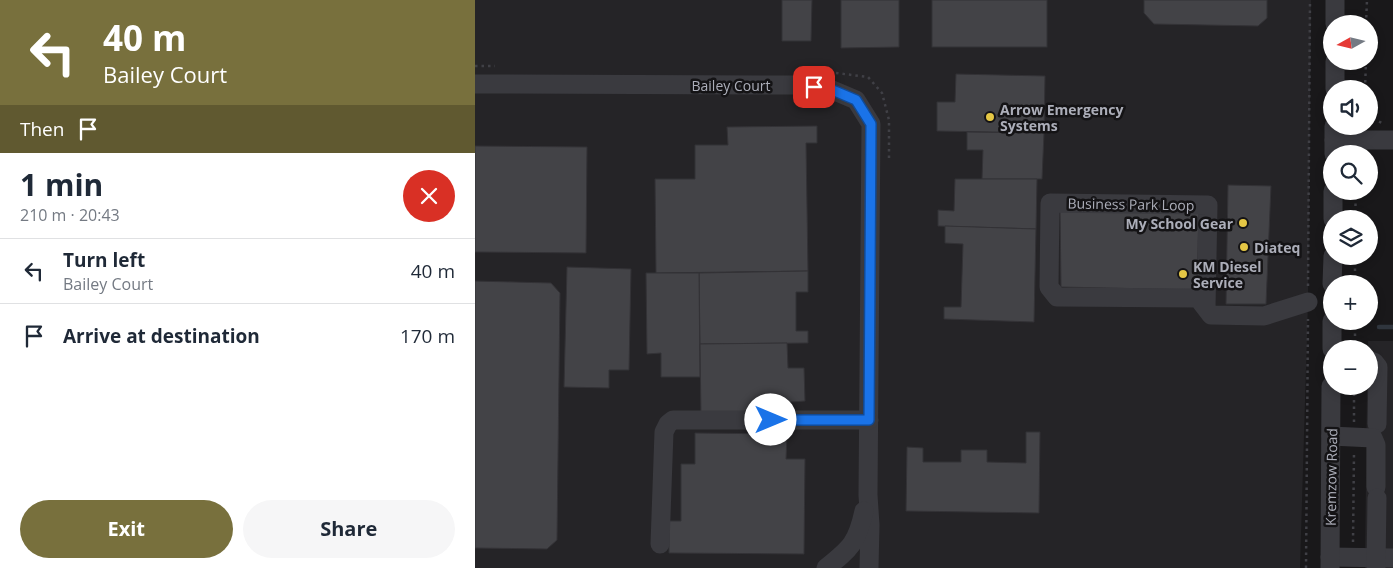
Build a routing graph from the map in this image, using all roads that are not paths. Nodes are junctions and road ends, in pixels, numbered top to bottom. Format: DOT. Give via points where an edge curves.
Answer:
graph roads {
  1 [pos="1335,0"];
  2 [pos="1335,15"];
  3 [pos="475,84"];
  4 [pos="1389,132"];
  5 [pos="1334,140"];
  6 [pos="1308,302"];
  7 [pos="1206,308"];
  8 [pos="1331,395"];
  9 [pos="1378,395"];
  10 [pos="869,420"];
  11 [pos="1377,424"];
  12 [pos="1331,436"];
  13 [pos="868,495"];
  14 [pos="660,544"];
  15 [pos="1382,561"];
  16 [pos="1330,563"];
  17 [pos="826,568"];
  18 [pos="869,568"];
  1 -- 2 [label="street"];
  3 -- 10 [label="street, Bailey Court" via="797,86 830,89 856,100 871,124"];
  4 -- 5 [label="street"];
  6 -- 7 [label="street, Business Park Loop" via="1264,316 1211,315"];
  7 -- 7 [label="street, Business Park Loop" via="1198,298 1057,297 1049,287 1050,203 1208,206"];
  8 -- 12 [label="street, Kremzow Road"];
  9 -- 11 [label="street"];
  10 -- 13 [label="street, Bailey Court"];
  10 -- 14 [label="street" via="673,420 664,432"];
  12 -- 15 [label="street" via="1370,437 1375,440"];
  12 -- 16 [label="street, Kremzow Road"];
  13 -- 17 [label="street, Bailey Court" via="860,530 849,549"];
  13 -- 18 [label="street, Bailey Court" via="871,525"];
  15 -- 16 [label="street" via="1353,557"];
}
